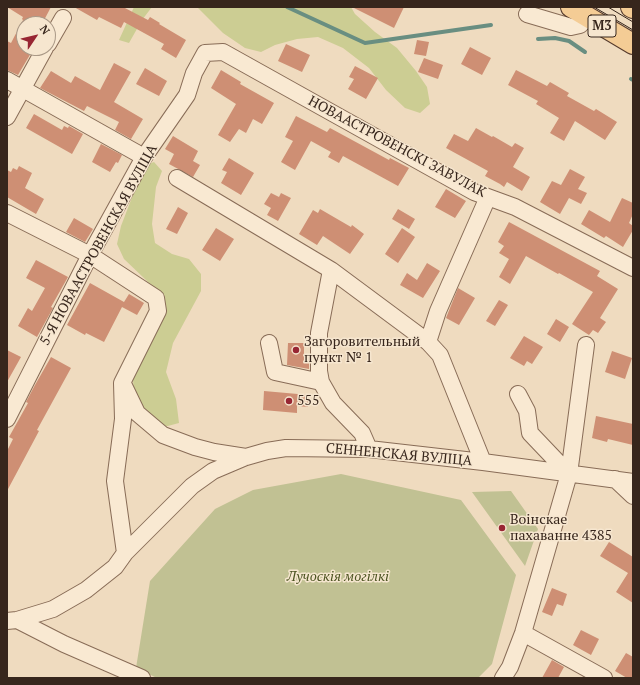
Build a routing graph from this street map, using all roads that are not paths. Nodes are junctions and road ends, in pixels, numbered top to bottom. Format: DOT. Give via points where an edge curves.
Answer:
graph roads {
  1 [pos="571,7"];
  2 [pos="527,14"];
  3 [pos="588,17"];
  4 [pos="63,18"];
  5 [pos="56,30"];
  6 [pos="633,44"];
  7 [pos="205,53"];
  8 [pos="40,56"];
  9 [pos="7,80"];
  10 [pos="22,88"];
  11 [pos="7,117"];
  12 [pos="144,156"];
  13 [pos="178,178"];
  14 [pos="488,197"];
  15 [pos="7,213"];
  16 [pos="90,255"];
  17 [pos="633,268"];
  18 [pos="331,270"];
  19 [pos="428,342"];
  20 [pos="269,343"];
  21 [pos="586,345"];
  22 [pos="321,382"];
  23 [pos="122,383"];
  24 [pos="518,394"];
  25 [pos="7,419"];
  26 [pos="369,450"];
  27 [pos="246,457"];
  28 [pos="483,462"];
  29 [pos="569,474"];
  30 [pos="615,479"];
  31 [pos="633,482"];
  32 [pos="633,496"];
  33 [pos="125,553"];
  34 [pos="12,620"];
  35 [pos="523,633"];
  36 [pos="142,678"];
  37 [pos="503,678"];
  38 [pos="604,678"];
  1 -- 3 [label="main road, М3"];
  2 -- 3 [label="street" via="571,27 580,25"];
  3 -- 6 [label="main road, М3"];
  4 -- 5 [label="street"];
  7 -- 12 [label="street, 5-Я НОВААСТРОВЕНСКАЯ ВУЛІЦА" via="194,73 187,95"];
  7 -- 14 [label="street, НОВААСТРОВЕНСКІ ЗАВУЛАК" via="223,52 474,192"];
  8 -- 10 [label="street"];
  9 -- 10 [label="street"];
  10 -- 11 [label="street"];
  10 -- 12 [label="street"];
  12 -- 16 [label="street, 5-Я НОВААСТРОВЕНСКАЯ ВУЛІЦА"];
  13 -- 18 [label="street"];
  14 -- 17 [label="street, НОВААСТРОВЕНСКІ ЗАВУЛАК" via="515,206"];
  14 -- 19 [label="street" via="438,311"];
  15 -- 16 [label="street"];
  16 -- 23 [label="street" via="156,298 158,310"];
  16 -- 25 [label="street, 5-Я НОВААСТРОВЕНСКАЯ ВУЛІЦА"];
  18 -- 19 [label="street"];
  18 -- 22 [label="street" via="319,333"];
  19 -- 28 [label="street" via="440,355"];
  20 -- 22 [label="street" via="275,372"];
  21 -- 29 [label="street"];
  22 -- 26 [label="street" via="333,403 362,433"];
  23 -- 27 [label="street" via="137,413 163,435 201,449"];
  23 -- 33 [label="street" via="123,419 115,482"];
  24 -- 29 [label="street" via="527,411 530,433"];
  26 -- 27 [label="street, СЕННЕНСКАЯ ВУЛІЦА" via="286,448"];
  26 -- 28 [label="street, СЕННЕНСКАЯ ВУЛІЦА"];
  27 -- 33 [label="street, СЕННЕНСКАЯ ВУЛІЦА" via="213,471 192,486"];
  28 -- 29 [label="street, СЕННЕНСКАЯ ВУЛІЦА"];
  29 -- 30 [label="street, СЕННЕНСКАЯ ВУЛІЦА"];
  29 -- 35 [label="street"];
  30 -- 31 [label="street, СЕННЕНСКАЯ ВУЛІЦА"];
  30 -- 32 [label="street"];
  33 -- 34 [label="street, СЕННЕНСКАЯ ВУЛІЦА" via="115,567 86,590 53,609"];
  34 -- 36 [label="street"];
  35 -- 37 [label="street"];
  35 -- 38 [label="street"];
}
